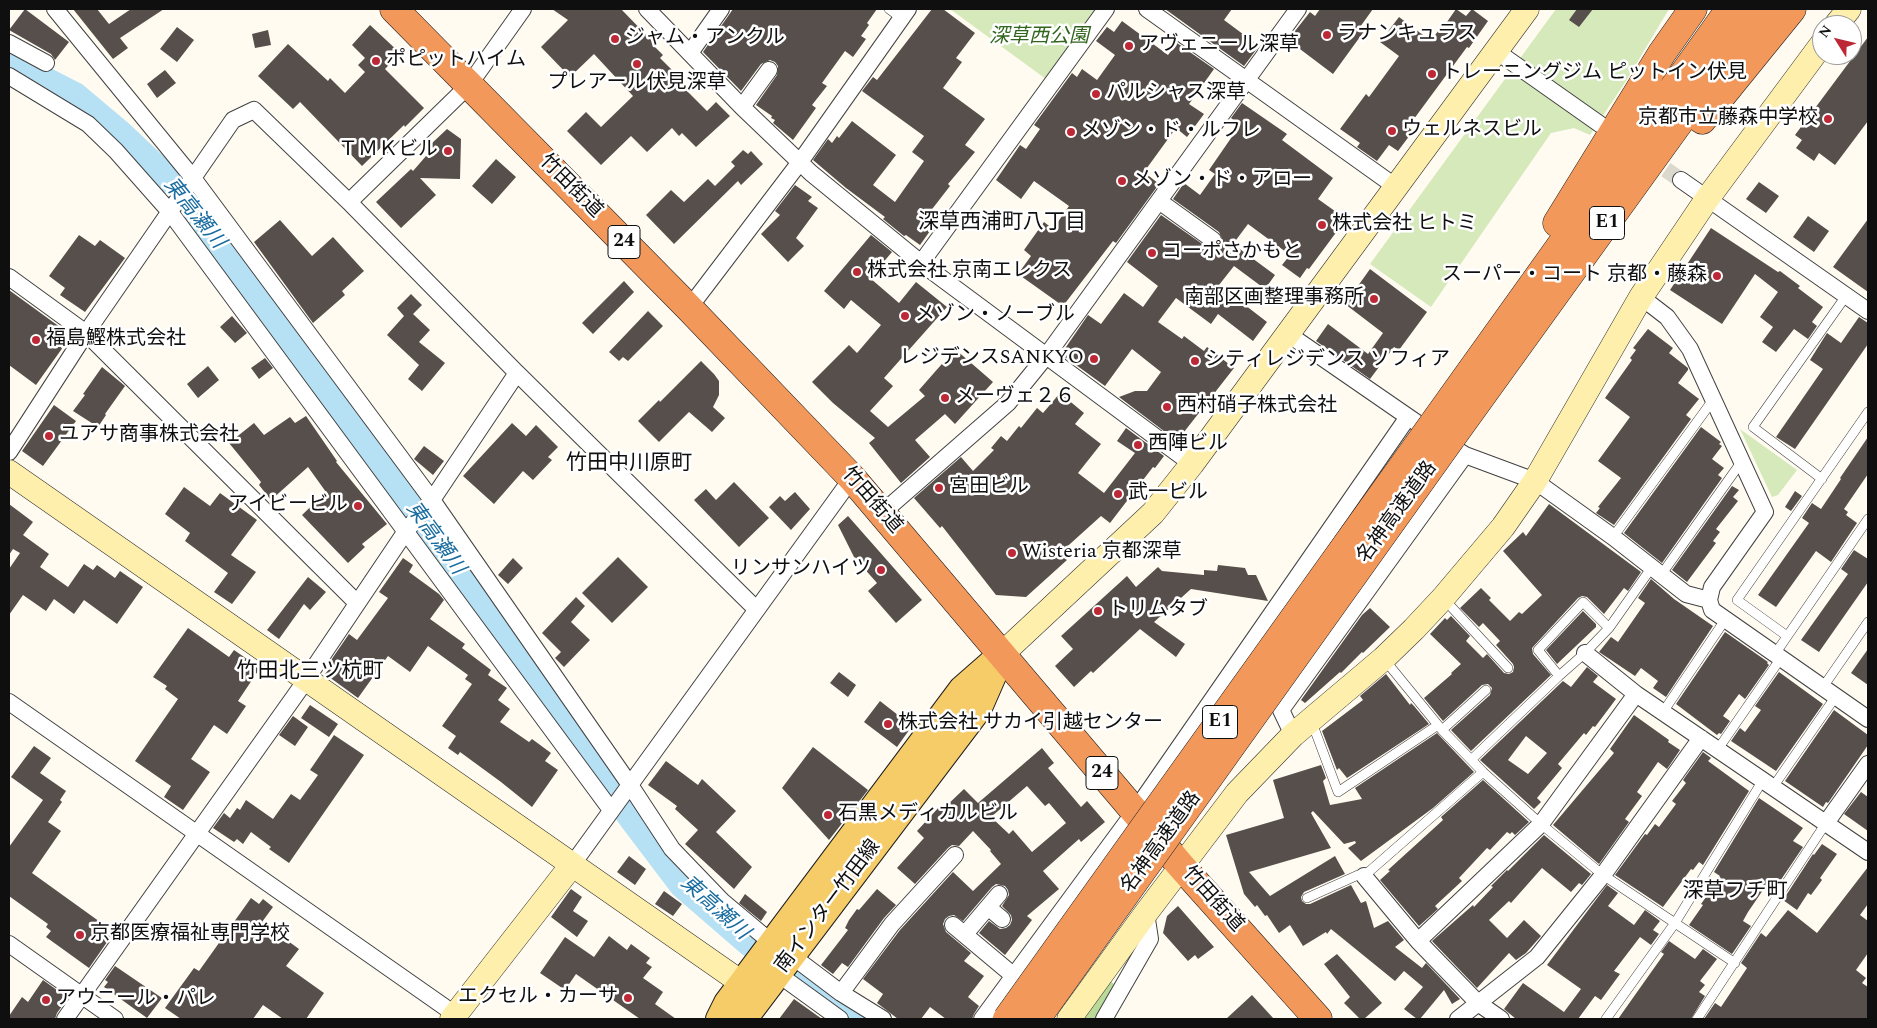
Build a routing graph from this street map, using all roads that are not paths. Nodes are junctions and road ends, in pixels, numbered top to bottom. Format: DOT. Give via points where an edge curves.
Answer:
graph roads {
  1 [pos="55,9"];
  2 [pos="394,9"];
  3 [pos="523,9"];
  4 [pos="647,9"];
  5 [pos="721,9"];
  6 [pos="1106,9"];
  7 [pos="1148,9"];
  8 [pos="1298,9"];
  9 [pos="1527,9"];
  10 [pos="1693,9"];
  11 [pos="1730,9"];
  12 [pos="1761,9"];
  13 [pos="1792,9"];
  14 [pos="900,12"];
  15 [pos="9,43"];
  16 [pos="1496,51"];
  17 [pos="690,52"];
  18 [pos="1812,57"];
  19 [pos="46,63"];
  20 [pos="769,70"];
  21 [pos="9,76"];
  22 [pos="1246,80"];
  23 [pos="468,85"];
  24 [pos="742,107"];
  25 [pos="1601,125"];
  26 [pos="800,162"];
  27 [pos="192,180"];
  28 [pos="1681,180"];
  29 [pos="1396,187"];
  30 [pos="1707,199"];
  31 [pos="1159,201"];
  32 [pos="349,202"];
  33 [pos="172,209"];
  34 [pos="1213,240"];
  35 [pos="921,263"];
  36 [pos="9,278"];
  37 [pos="1846,296"];
  38 [pos="1642,297"];
  39 [pos="689,308"];
  40 [pos="1868,311"];
  41 [pos="86,333"];
  42 [pos="1288,334"];
  43 [pos="1509,339"];
  44 [pos="1047,355"];
  45 [pos="517,373"];
  46 [pos="1713,400"];
  47 [pos="1868,412"];
  48 [pos="1439,434"];
  49 [pos="9,452"];
  50 [pos="1742,461"];
  51 [pos="1192,464"];
  52 [pos="9,472"];
  53 [pos="852,478"];
  54 [pos="1822,479"];
  55 [pos="1535,481"];
  56 [pos="431,503"];
  57 [pos="882,513"];
  58 [pos="1868,519"];
  59 [pos="408,530"];
  60 [pos="1614,537"];
  61 [pos="1656,571"];
  62 [pos="1443,598"];
  63 [pos="1709,600"];
  64 [pos="357,603"];
  65 [pos="756,609"];
  66 [pos="1725,620"];
  67 [pos="1868,622"];
  68 [pos="1609,628"];
  69 [pos="1787,636"];
  70 [pos="1585,653"];
  71 [pos="1002,654"];
  72 [pos="1778,656"];
  73 [pos="1383,659"];
  74 [pos="1508,668"];
  75 [pos="1559,676"];
  76 [pos="306,679"];
  77 [pos="1486,690"];
  78 [pos="1829,692"];
  79 [pos="1636,694"];
  80 [pos="9,702"];
  81 [pos="1663,712"];
  82 [pos="1868,719"];
  83 [pos="1311,720"];
  84 [pos="1440,728"];
  85 [pos="1293,735"];
  86 [pos="1701,738"];
  87 [pos="1718,749"];
  88 [pos="1472,759"];
  89 [pos="1868,764"];
  90 [pos="1483,772"];
  91 [pos="1768,783"];
  92 [pos="629,787"];
  93 [pos="612,809"];
  94 [pos="1135,811"];
  95 [pos="1826,823"];
  96 [pos="1541,824"];
  97 [pos="198,833"];
  98 [pos="1868,852"];
  99 [pos="955,855"];
  100 [pos="572,865"];
  101 [pos="1181,866"];
  102 [pos="1603,875"];
  103 [pos="1364,876"];
  104 [pos="1000,894"];
  105 [pos="1307,898"];
  106 [pos="988,908"];
  107 [pos="1146,913"];
  108 [pos="1002,919"];
  109 [pos="1675,923"];
  110 [pos="1418,941"];
  111 [pos="9,944"];
  112 [pos="777,959"];
  113 [pos="1735,963"];
  114 [pos="1014,976"];
  115 [pos="841,993"];
  116 [pos="81,996"];
  117 [pos="1478,1002"];
  118 [pos="734,1011"];
  119 [pos="454,1017"];
  120 [pos="65,1019"];
  121 [pos="115,1019"];
  122 [pos="840,1019"];
  123 [pos="883,1019"];
  124 [pos="982,1019"];
  125 [pos="1007,1019"];
  126 [pos="1036,1019"];
  127 [pos="1069,1019"];
  128 [pos="1104,1019"];
  129 [pos="1318,1019"];
  130 [pos="1458,1019"];
  131 [pos="1501,1019"];
  132 [pos="1606,1019"];
  133 [pos="1697,1019"];
  1 -- 27 [label="street"];
  2 -- 23 [label="highway, 竹田街道 / 24"];
  3 -- 23 [label="street"];
  4 -- 17 [label="street"];
  5 -- 17 [label="street"];
  6 -- 35 [label="street"];
  7 -- 22 [label="street"];
  8 -- 22 [label="street"];
  9 -- 16 [label="street"];
  10 -- 43 [label="highway" via="1576,191"];
  11 -- 43 [label="highway, 名神高速道路 / E1"];
  12 -- 43 [label="highway, 名神高速道路 / E1"];
  13 -- 43 [label="highway"];
  14 -- 26 [label="street"];
  15 -- 19 [label="street"];
  16 -- 25 [label="street"];
  16 -- 29 [label="street"];
  17 -- 24 [label="street"];
  18 -- 30 [label="street"];
  20 -- 24 [label="street"];
  21 -- 33 [label="street" via="88,124"];
  22 -- 29 [label="street"];
  22 -- 31 [label="street"];
  23 -- 32 [label="street"];
  23 -- 39 [label="highway, 竹田街道 / 24"];
  24 -- 26 [label="street"];
  26 -- 35 [label="street"];
  26 -- 39 [label="street"];
  27 -- 32 [label="street" via="233,120 254,110"];
  27 -- 33 [label="street"];
  27 -- 56 [label="street"];
  28 -- 30 [label="street"];
  29 -- 42 [label="street"];
  30 -- 37 [label="street"];
  30 -- 38 [label="street"];
  31 -- 34 [label="street"];
  31 -- 44 [label="street"];
  32 -- 45 [label="street"];
  33 -- 41 [label="street"];
  33 -- 59 [label="street"];
  35 -- 44 [label="street"];
  36 -- 41 [label="street"];
  37 -- 40 [label="street"];
  37 -- 54 [label="lane" via="1753,427"];
  38 -- 46 [label="street" via="1667,317 1690,349"];
  38 -- 55 [label="street"];
  39 -- 53 [label="highway, 竹田街道 / 24"];
  41 -- 49 [label="street"];
  41 -- 64 [label="street"];
  42 -- 48 [label="street"];
  42 -- 51 [label="street"];
  43 -- 48 [label="highway, 名神高速道路 / E1"];
  44 -- 51 [label="street"];
  44 -- 57 [label="street" via="1008,403"];
  45 -- 56 [label="street"];
  45 -- 65 [label="street"];
  46 -- 50 [label="street"];
  46 -- 60 [label="lane"];
  47 -- 54 [label="lane"];
  48 -- 55 [label="street"];
  48 -- 85 [label="street" via="1281,710"];
  48 -- 94 [label="street"];
  48 -- 125 [label="highway, 名神高速道路 / E1, bridge"];
  48 -- 126 [label="highway, 名神高速道路 / E1, bridge"];
  50 -- 61 [label="lane"];
  50 -- 63 [label="street" via="1765,512 1712,587"];
  51 -- 71 [label="street" via="1153,513"];
  52 -- 76 [label="street"];
  53 -- 57 [label="highway, 竹田街道 / 24"];
  53 -- 65 [label="street"];
  54 -- 69 [label="lane" via="1737,600"];
  55 -- 60 [label="street"];
  55 -- 62 [label="street" via="1503,527"];
  56 -- 59 [label="street"];
  56 -- 92 [label="street"];
  57 -- 71 [label="highway, 竹田街道 / 24"];
  58 -- 69 [label="lane"];
  59 -- 64 [label="street"];
  59 -- 93 [label="street"];
  60 -- 61 [label="street"];
  61 -- 63 [label="street" via="1686,594"];
  61 -- 68 [label="lane"];
  62 -- 73 [label="street"];
  62 -- 74 [label="lane"];
  63 -- 66 [label="street" via="1712,610"];
  64 -- 76 [label="street"];
  65 -- 92 [label="street"];
  66 -- 72 [label="street"];
  66 -- 81 [label="lane"];
  67 -- 78 [label="lane"];
  68 -- 70 [label="lane"];
  68 -- 75 [label="lane" via="1583,602 1538,650"];
  69 -- 72 [label="lane"];
  70 -- 75 [label="lane"];
  70 -- 79 [label="street"];
  71 -- 94 [label="highway, 竹田街道 / 24"];
  71 -- 112 [label="main road, 南インター竹田線" via="978,710"];
  72 -- 78 [label="street"];
  72 -- 87 [label="lane"];
  73 -- 83 [label="street"];
  73 -- 84 [label="lane"];
  75 -- 88 [label="lane"];
  76 -- 97 [label="street"];
  76 -- 100 [label="street"];
  77 -- 84 [label="lane"];
  78 -- 82 [label="street"];
  78 -- 91 [label="lane"];
  79 -- 81 [label="street"];
  79 -- 96 [label="street"];
  80 -- 97 [label="street"];
  81 -- 86 [label="street"];
  83 -- 84 [label="lane" via="1338,792"];
  83 -- 85 [label="street"];
  84 -- 88 [label="lane"];
  85 -- 101 [label="street" via="1237,793"];
  86 -- 87 [label="street"];
  86 -- 102 [label="street"];
  87 -- 91 [label="street"];
  88 -- 90 [label="lane"];
  89 -- 95 [label="street"];
  90 -- 96 [label="lane"];
  90 -- 103 [label="lane"];
  91 -- 95 [label="street"];
  91 -- 109 [label="lane"];
  92 -- 93 [label="street"];
  92 -- 112 [label="street" via="672,849"];
  93 -- 100 [label="street"];
  94 -- 101 [label="highway, 竹田街道 / 24"];
  94 -- 114 [label="street"];
  95 -- 98 [label="street"];
  95 -- 113 [label="lane"];
  96 -- 102 [label="lane"];
  96 -- 110 [label="street"];
  97 -- 116 [label="street"];
  97 -- 119 [label="street"];
  99 -- 115 [label="street" via="892,924"];
  100 -- 118 [label="street"];
  100 -- 119 [label="street"];
  101 -- 107 [label="street"];
  101 -- 129 [label="highway, 竹田街道 / 24"];
  102 -- 109 [label="lane"];
  102 -- 117 [label="street" via="1537,957"];
  103 -- 105 [label="lane" via="1358,875"];
  103 -- 110 [label="street"];
  104 -- 106 [label="street"];
  106 -- 108 [label="street"];
  106 -- 114 [label="street" via="959,929"];
  107 -- 127 [label="street"];
  107 -- 128 [label="street" via="1150,939"];
  109 -- 113 [label="lane"];
  109 -- 132 [label="lane"];
  110 -- 117 [label="street"];
  111 -- 116 [label="street"];
  112 -- 115 [label="street"];
  112 -- 118 [label="main road, 南インター竹田線"];
  112 -- 122 [label="street"];
  113 -- 133 [label="lane"];
  114 -- 124 [label="street"];
  115 -- 123 [label="street"];
  116 -- 120 [label="street"];
  116 -- 121 [label="street"];
  117 -- 130 [label="street"];
  117 -- 131 [label="street"];
}
